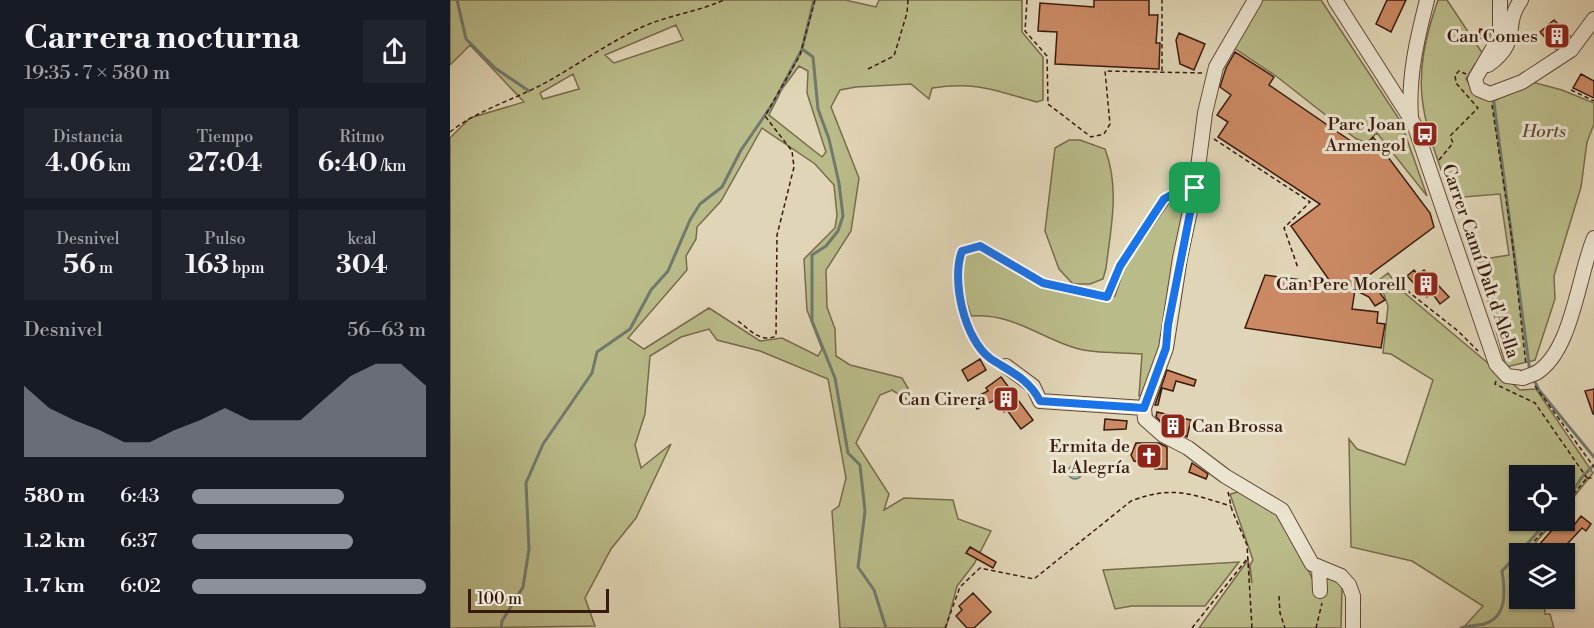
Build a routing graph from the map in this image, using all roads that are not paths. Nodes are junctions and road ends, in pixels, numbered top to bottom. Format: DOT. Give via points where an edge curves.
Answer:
graph roads {
  1 [pos="1255,0"];
  2 [pos="1335,0"];
  3 [pos="1427,0"];
  4 [pos="1500,0"];
  5 [pos="1521,0"];
  6 [pos="1594,20"];
  7 [pos="1412,61"];
  8 [pos="1478,70"];
  9 [pos="1385,77"];
  10 [pos="1412,120"];
  11 [pos="1594,238"];
  12 [pos="1006,366"];
  13 [pos="1144,408"];
  14 [pos="1319,568"];
  15 [pos="1320,591"];
  16 [pos="1353,628"];
  1 -- 13 [label="street" via="1215,73 1166,348"];
  2 -- 9 [label="street, Carrer Camí Dalt d'Alella"];
  3 -- 7 [label="street"];
  4 -- 8 [label="street" via="1500,36"];
  5 -- 8 [label="street" via="1512,20 1509,45 1498,58"];
  6 -- 8 [label="street" via="1571,50 1522,82 1490,94 1478,89"];
  7 -- 9 [label="street" via="1407,72 1390,79"];
  7 -- 10 [label="street"];
  9 -- 10 [label="street, Carrer Camí Dalt d'Alella"];
  10 -- 11 [label="street, Carrer Camí Dalt d'Alella" via="1496,364 1507,376 1530,376 1550,363 1560,345"];
  12 -- 13 [label="street" via="1033,386 1040,401"];
  13 -- 14 [label="street" via="1145,419 1163,435 1282,510 1308,559"];
  14 -- 15 [label="street"];
  14 -- 16 [label="street" via="1341,576 1349,585"];
}
